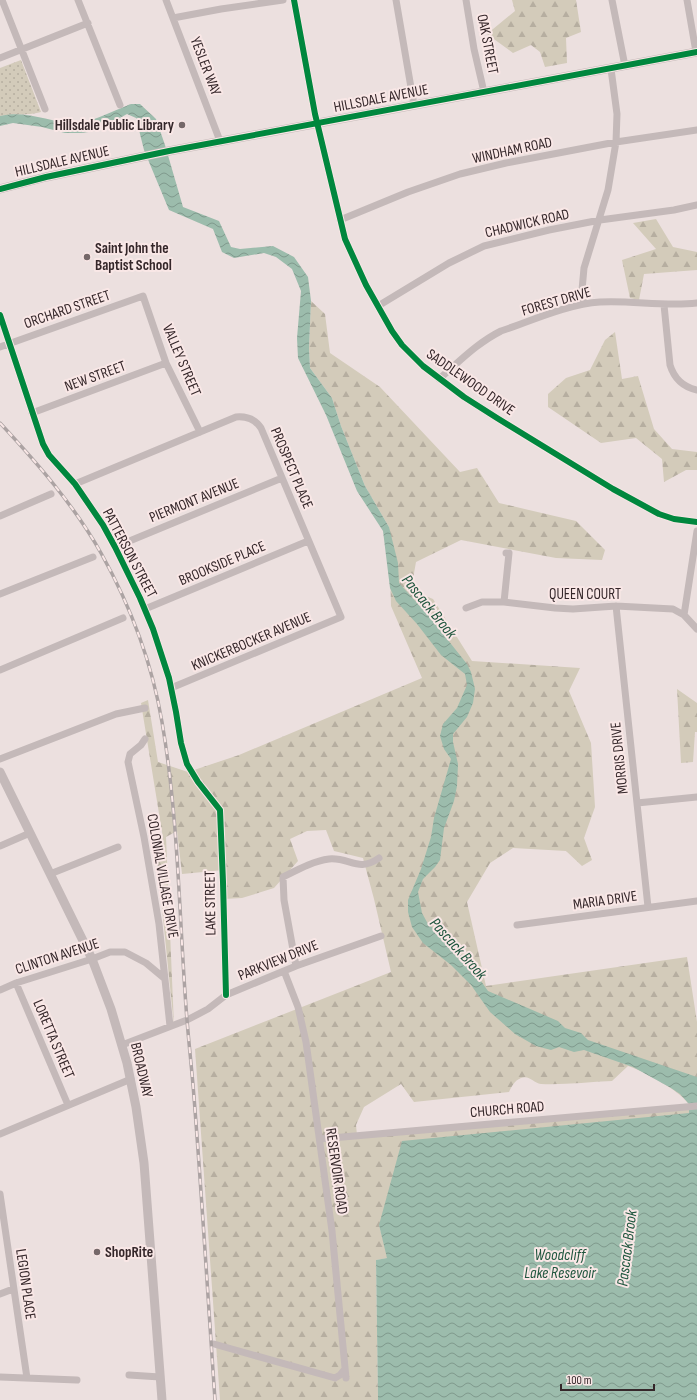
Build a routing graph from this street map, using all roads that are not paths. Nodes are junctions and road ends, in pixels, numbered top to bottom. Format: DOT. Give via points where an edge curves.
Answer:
graph roads {
  1 [pos="2,0"];
  2 [pos="78,0"];
  3 [pos="166,0"];
  4 [pos="283,0"];
  5 [pos="294,0"];
  6 [pos="396,0"];
  7 [pos="466,0"];
  8 [pos="612,0"];
  9 [pos="687,0"];
  10 [pos="173,18"];
  11 [pos="88,24"];
  12 [pos="22,50"];
  13 [pos="697,52"];
  14 [pos="0,58"];
  15 [pos="625,66"];
  16 [pos="611,69"];
  17 [pos="484,92"];
  18 [pos="120,105"];
  19 [pos="414,105"];
  20 [pos="44,109"];
  21 [pos="317,123"];
  22 [pos="697,130"];
  23 [pos="220,141"];
  24 [pos="616,142"];
  25 [pos="0,189"];
  26 [pos="697,205"];
  27 [pos="340,220"];
  28 [pos="600,220"];
  29 [pos="143,296"];
  30 [pos="584,304"];
  31 [pos="664,304"];
  32 [pos="697,304"];
  33 [pos="378,306"];
  34 [pos="0,315"];
  35 [pos="9,343"];
  36 [pos="0,346"];
  37 [pos="166,363"];
  38 [pos="439,379"];
  39 [pos="697,390"];
  40 [pos="32,413"];
  41 [pos="200,432"];
  42 [pos="282,478"];
  43 [pos="75,484"];
  44 [pos="51,494"];
  45 [pos="0,516"];
  46 [pos="697,522"];
  47 [pos="697,531"];
  48 [pos="308,541"];
  49 [pos="115,547"];
  50 [pos="506,553"];
  51 [pos="93,557"];
  52 [pos="0,594"];
  53 [pos="504,602"];
  54 [pos="616,606"];
  55 [pos="466,608"];
  56 [pos="145,609"];
  57 [pos="684,615"];
  58 [pos="341,617"];
  59 [pos="123,618"];
  60 [pos="697,629"];
  61 [pos="0,670"];
  62 [pos="171,688"];
  63 [pos="145,708"];
  64 [pos="145,738"];
  65 [pos="0,759"];
  66 [pos="0,772"];
  67 [pos="697,796"];
  68 [pos="637,803"];
  69 [pos="220,810"];
  70 [pos="30,833"];
  71 [pos="0,846"];
  72 [pos="118,847"];
  73 [pos="379,858"];
  74 [pos="50,874"];
  75 [pos="697,901"];
  76 [pos="648,907"];
  77 [pos="517,925"];
  78 [pos="381,936"];
  79 [pos="92,959"];
  80 [pos="296,966"];
  81 [pos="284,971"];
  82 [pos="164,978"];
  83 [pos="16,983"];
  84 [pos="0,990"];
  85 [pos="226,995"];
  86 [pos="170,1026"];
  87 [pos="122,1045"];
  88 [pos="131,1078"];
  89 [pos="68,1105"];
  90 [pos="697,1106"];
  91 [pos="1,1132"];
  92 [pos="320,1139"];
  93 [pos="0,1194"];
  94 [pos="1,1214"];
  95 [pos="13,1289"];
  96 [pos="0,1294"];
  97 [pos="214,1344"];
  98 [pos="345,1369"];
  99 [pos="129,1375"];
  100 [pos="0,1377"];
  101 [pos="160,1377"];
  102 [pos="27,1378"];
  103 [pos="346,1378"];
  104 [pos="77,1380"];
  105 [pos="162,1400"];
  1 -- 12 [label="street"];
  2 -- 11 [label="street"];
  3 -- 10 [label="street, YESLER WAY"];
  4 -- 10 [label="street"];
  5 -- 21 [label="street, SADDLEWOOD DRIVE"];
  6 -- 19 [label="street"];
  7 -- 17 [label="street, OAK STREET"];
  8 -- 15 [label="street"];
  9 -- 13 [label="street"];
  10 -- 23 [label="street, YESLER WAY"];
  11 -- 12 [label="street"];
  11 -- 18 [label="street"];
  12 -- 14 [label="street"];
  12 -- 20 [label="street"];
  13 -- 15 [label="street, HILLSDALE AVENUE"];
  15 -- 16 [label="street, HILLSDALE AVENUE"];
  16 -- 17 [label="street, HILLSDALE AVENUE"];
  16 -- 24 [label="street" via="617,114"];
  17 -- 19 [label="street, HILLSDALE AVENUE"];
  19 -- 21 [label="street, HILLSDALE AVENUE"];
  21 -- 23 [label="street, HILLSDALE AVENUE"];
  21 -- 27 [label="street, SADDLEWOOD DRIVE"];
  22 -- 24 [label="street, WINDHAM ROAD"];
  23 -- 25 [label="street, HILLSDALE AVENUE"];
  24 -- 27 [label="street, WINDHAM ROAD" via="460,174"];
  24 -- 28 [label="street"];
  26 -- 28 [label="street, CHADWICK ROAD"];
  27 -- 33 [label="street, SADDLEWOOD DRIVE" via="358,270"];
  28 -- 30 [label="street" via="584,268"];
  28 -- 33 [label="street, CHADWICK ROAD" via="484,246 449,263"];
  29 -- 35 [label="street, ORCHARD STREET"];
  29 -- 37 [label="street, VALLEY STREET"];
  30 -- 31 [label="street, FOREST DRIVE"];
  30 -- 38 [label="street, FOREST DRIVE" via="490,336"];
  31 -- 32 [label="street, FOREST DRIVE"];
  31 -- 39 [label="street" via="672,371 681,383"];
  33 -- 38 [label="street, SADDLEWOOD DRIVE" via="402,345"];
  34 -- 35 [label="street, PATTERSON STREET"];
  35 -- 36 [label="street, ORCHARD STREET"];
  35 -- 40 [label="street, PATTERSON STREET"];
  37 -- 40 [label="street, NEW STREET"];
  37 -- 41 [label="street, VALLEY STREET"];
  38 -- 46 [label="street, SADDLEWOOD DRIVE" via="613,489 669,517"];
  40 -- 43 [label="street, PATTERSON STREET" via="49,455"];
  41 -- 42 [label="street, PROSPECT PLACE" via="236,417 252,419 261,428"];
  41 -- 43 [label="street, PROSPECT PLACE"];
  42 -- 48 [label="street, PROSPECT PLACE"];
  42 -- 49 [label="street, PIERMONT AVENUE"];
  43 -- 49 [label="street, PATTERSON STREET"];
  44 -- 45 [label="street"];
  47 -- 57 [label="street"];
  48 -- 56 [label="street, BROOKSIDE PLACE"];
  48 -- 58 [label="street, PROSPECT PLACE"];
  49 -- 56 [label="street, PATTERSON STREET"];
  50 -- 53 [label="street" via="509,553"];
  51 -- 52 [label="street"];
  53 -- 54 [label="street, QUEEN COURT" via="573,609"];
  53 -- 55 [label="street, QUEEN COURT" via="482,602"];
  54 -- 57 [label="street, QUEEN COURT" via="673,609"];
  54 -- 68 [label="street, MORRIS DRIVE"];
  56 -- 62 [label="street, PATTERSON STREET"];
  57 -- 60 [label="street, QUEEN COURT"];
  58 -- 62 [label="street, KNICKERBOCKER AVENUE"];
  59 -- 61 [label="street"];
  62 -- 69 [label="street, PATTERSON STREET" via="187,764"];
  63 -- 65 [label="street" via="116,714"];
  64 -- 82 [label="street, COLONIAL VILLAGE DRIVE" via="130,754 128,762 159,924"];
  66 -- 70 [label="street, BROADWAY"];
  67 -- 68 [label="street"];
  68 -- 76 [label="street, MORRIS DRIVE"];
  69 -- 85 [label="street, LAKE STREET"];
  70 -- 71 [label="street"];
  70 -- 74 [label="street, BROADWAY"];
  72 -- 74 [label="street"];
  73 -- 80 [label="street" via="363,865 338,859 324,860 282,877"];
  74 -- 79 [label="street, BROADWAY"];
  75 -- 76 [label="street, MARIA DRIVE"];
  76 -- 77 [label="street, MARIA DRIVE"];
  78 -- 80 [label="street, PARKVIEW DRIVE"];
  79 -- 82 [label="street, CLINTON AVENUE" via="110,952 125,952 146,963"];
  79 -- 83 [label="street, CLINTON AVENUE"];
  79 -- 87 [label="street, BROADWAY"];
  80 -- 81 [label="street, PARKVIEW DRIVE"];
  81 -- 85 [label="street, PARKVIEW DRIVE"];
  81 -- 92 [label="street, RESERVOIR ROAD" via="303,1029"];
  82 -- 86 [label="street, COLONIAL VILLAGE DRIVE"];
  83 -- 84 [label="street, CLINTON AVENUE"];
  83 -- 89 [label="street, LORETTA STREET"];
  85 -- 86 [label="street, PARKVIEW DRIVE" via="208,1009"];
  86 -- 87 [label="street, PARKVIEW DRIVE"];
  87 -- 88 [label="street, BROADWAY"];
  88 -- 89 [label="street"];
  88 -- 101 [label="street, BROADWAY" via="144,1163"];
  89 -- 91 [label="street"];
  90 -- 92 [label="street, CHURCH ROAD"];
  92 -- 98 [label="street, RESERVOIR ROAD"];
  93 -- 94 [label="street, LEGION PLACE"];
  94 -- 95 [label="street, LEGION PLACE"];
  95 -- 96 [label="street"];
  95 -- 102 [label="street, LEGION PLACE"];
  97 -- 98 [label="street" via="335,1378"];
  98 -- 103 [label="street, RESERVOIR ROAD"];
  99 -- 101 [label="street"];
  100 -- 102 [label="street"];
  101 -- 105 [label="street, BROADWAY"];
  102 -- 104 [label="street"];
}
